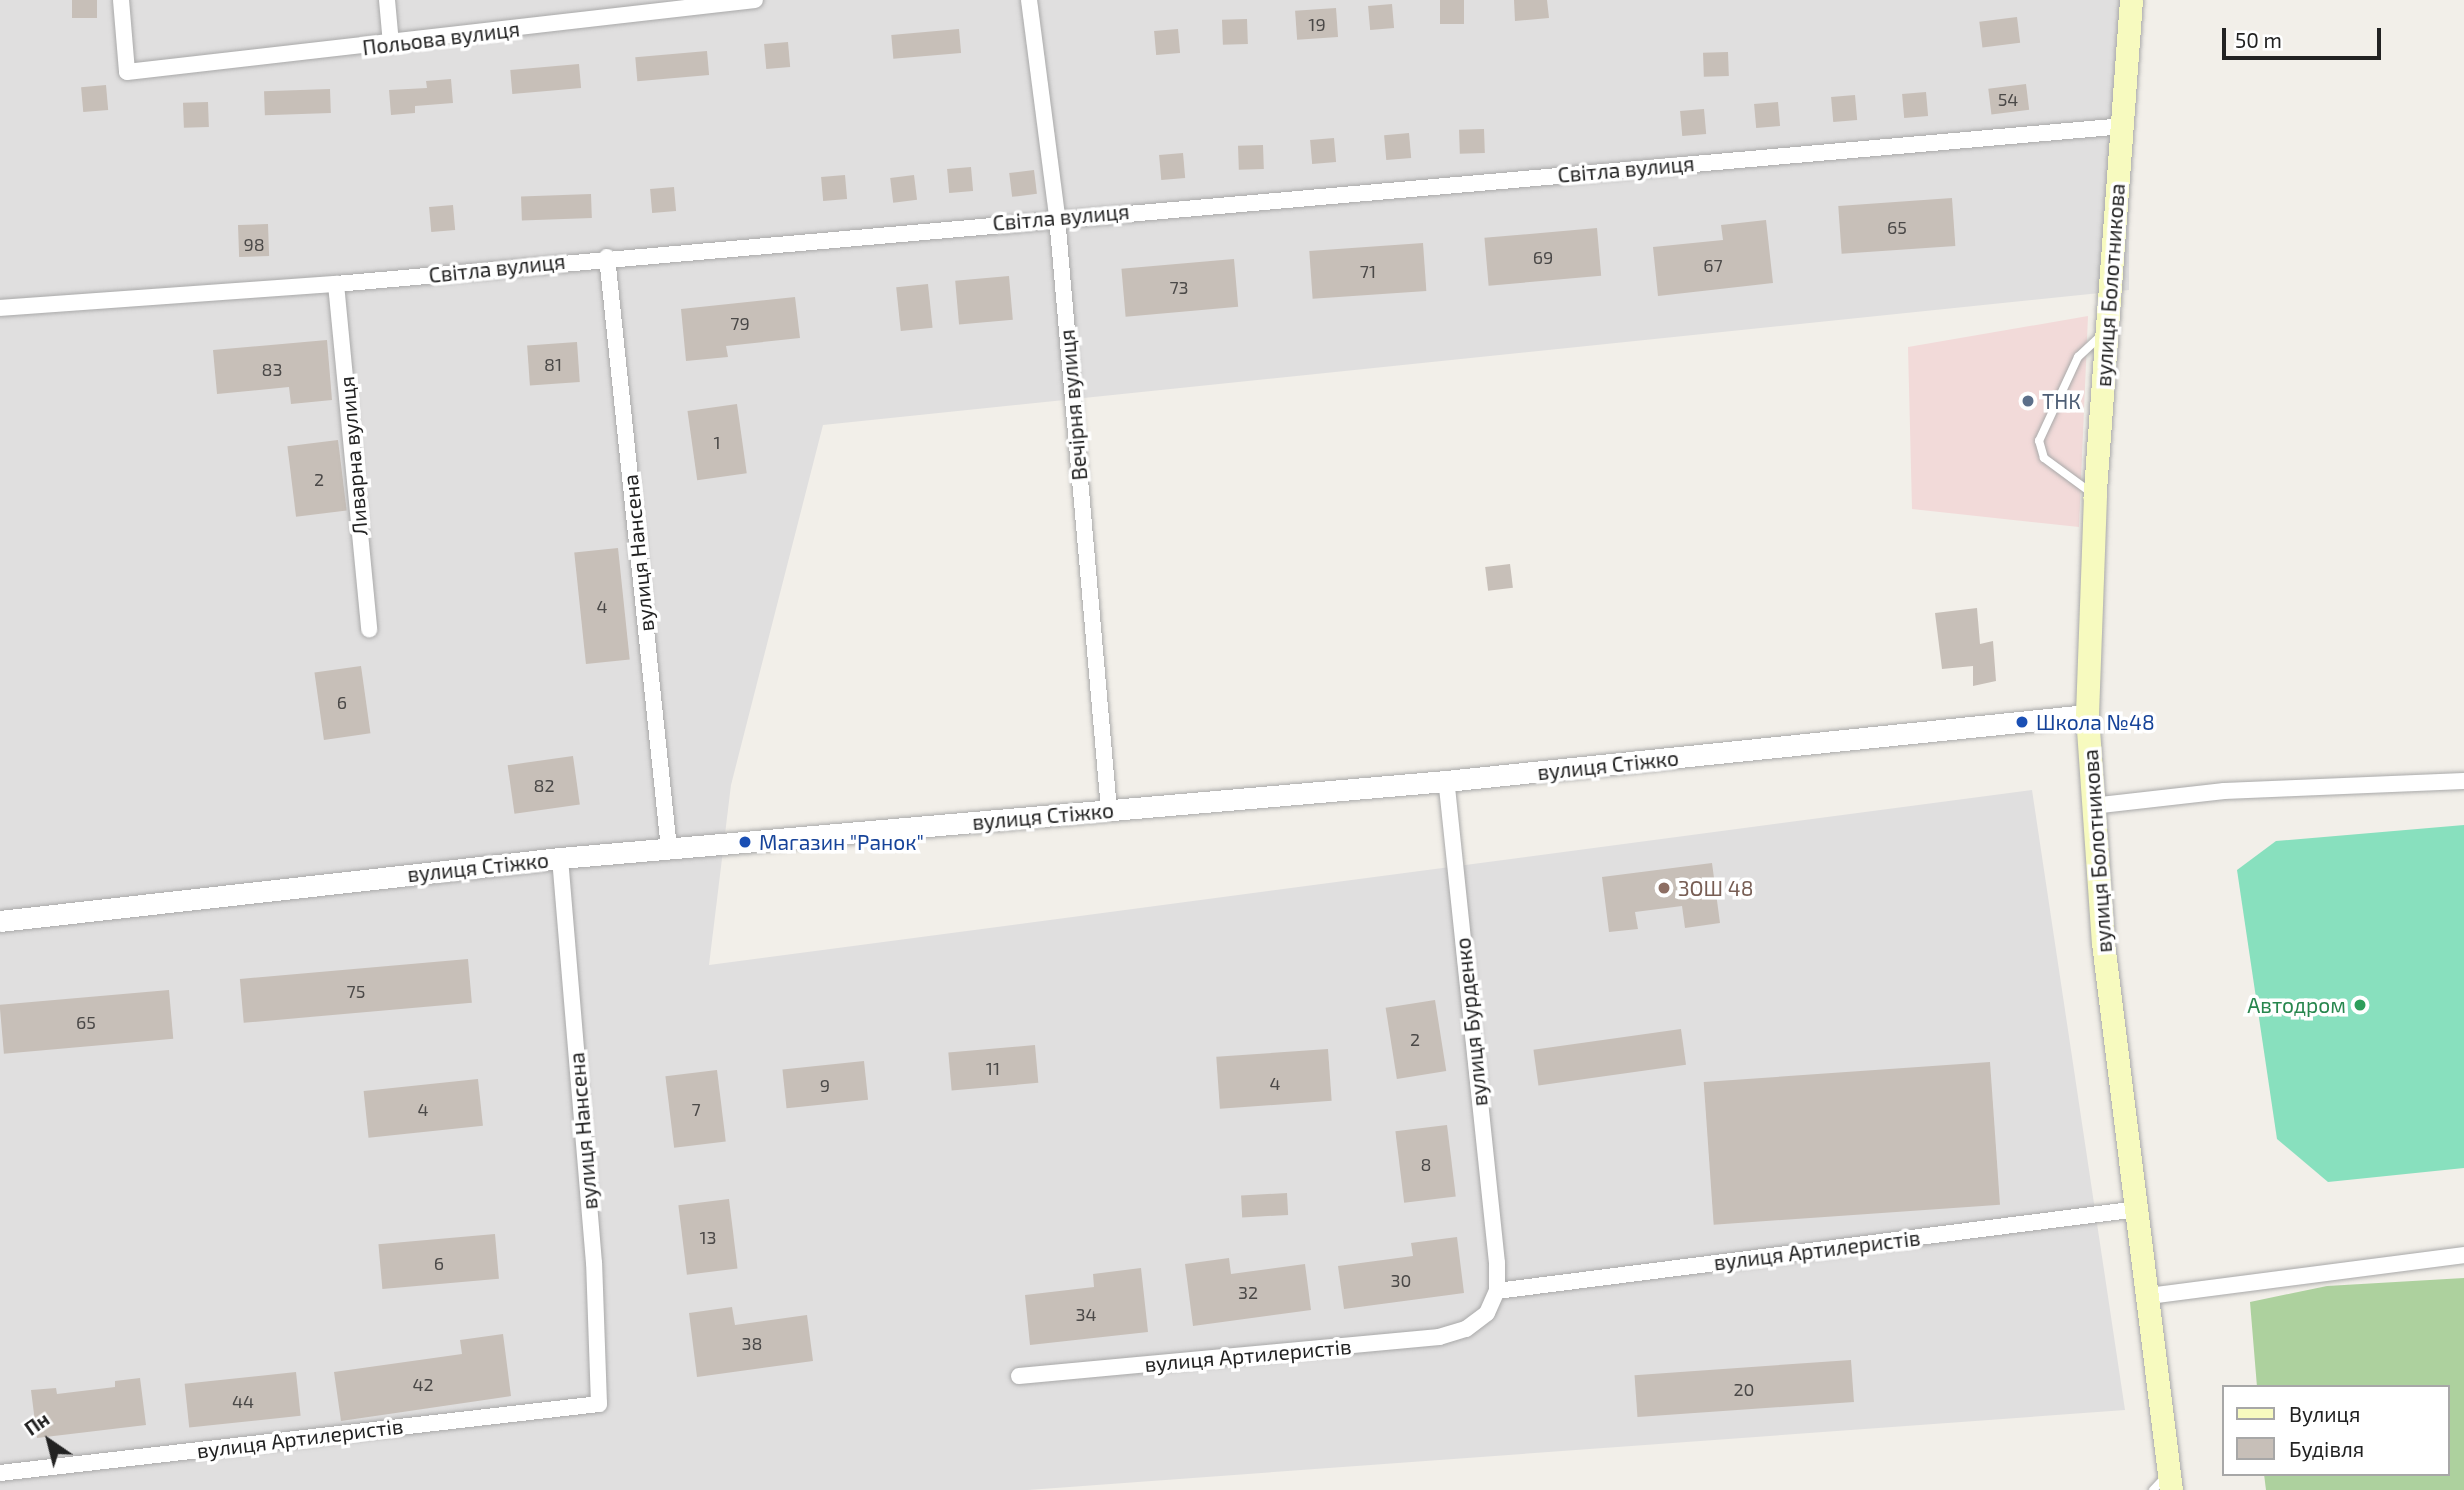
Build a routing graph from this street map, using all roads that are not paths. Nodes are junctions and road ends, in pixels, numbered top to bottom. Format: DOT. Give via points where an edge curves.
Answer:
graph roads {
  1 [pos="121,0"];
  2 [pos="387,0"];
  3 [pos="754,0"];
  4 [pos="1029,0"];
  5 [pos="2131,0"];
  6 [pos="391,44"];
  7 [pos="2123,126"];
  8 [pos="1057,217"];
  9 [pos="607,257"];
  10 [pos="336,284"];
  11 [pos="0,308"];
  12 [pos="2107,331"];
  13 [pos="2095,496"];
  14 [pos="369,629"];
  15 [pos="2087,715"];
  16 [pos="2464,780"];
  17 [pos="1446,781"];
  18 [pos="2092,806"];
  19 [pos="1110,810"];
  20 [pos="669,849"];
  21 [pos="560,858"];
  22 [pos="0,921"];
  23 [pos="2138,1209"];
  24 [pos="2464,1255"];
  25 [pos="1497,1291"];
  26 [pos="2149,1296"];
  27 [pos="1019,1376"];
  28 [pos="599,1404"];
  29 [pos="0,1473"];
  30 [pos="2170,1481"];
  31 [pos="2152,1490"];
  1 -- 6 [label="street, Польова вулиця" via="127,72"];
  2 -- 6 [label="street"];
  3 -- 6 [label="street, Польова вулиця"];
  4 -- 8 [label="street, Вечірня вулиця"];
  5 -- 7 [label="main road, вулиця Болотникова"];
  7 -- 8 [label="street, Світла вулиця"];
  7 -- 12 [label="main road, вулиця Болотникова"];
  8 -- 9 [label="street, Світла вулиця"];
  8 -- 19 [label="street, Вечірня вулиця"];
  9 -- 10 [label="street, Світла вулиця"];
  9 -- 20 [label="street, вулиця Нансена"];
  10 -- 11 [label="street, Світла вулиця"];
  10 -- 14 [label="street, Ливарна вулиця"];
  12 -- 13 [label="main road, вулиця Болотникова"];
  12 -- 13 [label="lane" via="2078,357 2039,441 2044,458"];
  13 -- 15 [label="main road, вулиця Болотникова"];
  15 -- 17 [label="street, вулиця Стіжко"];
  15 -- 18 [label="main road, вулиця Болотникова"];
  16 -- 18 [label="street" via="2224,791"];
  17 -- 19 [label="street, вулиця Стіжко"];
  17 -- 25 [label="street, вулиця Бурденко"];
  18 -- 23 [label="main road, вулиця Болотникова" via="2103,943"];
  19 -- 20 [label="street, вулиця Стіжко"];
  20 -- 21 [label="street, вулиця Стіжко"];
  21 -- 22 [label="street, вулиця Стіжко"];
  21 -- 28 [label="street, вулиця Нансена" via="594,1263"];
  23 -- 25 [label="street, вулиця Артилеристів"];
  23 -- 26 [label="main road, вулиця Болотникова"];
  24 -- 26 [label="street"];
  25 -- 27 [label="street, вулиця Артилеристів" via="1487,1314 1466,1329 1439,1337"];
  26 -- 30 [label="main road, вулиця Болотникова"];
  28 -- 29 [label="street, вулиця Артилеристів"];
  30 -- 31 [label="lane"];
}
